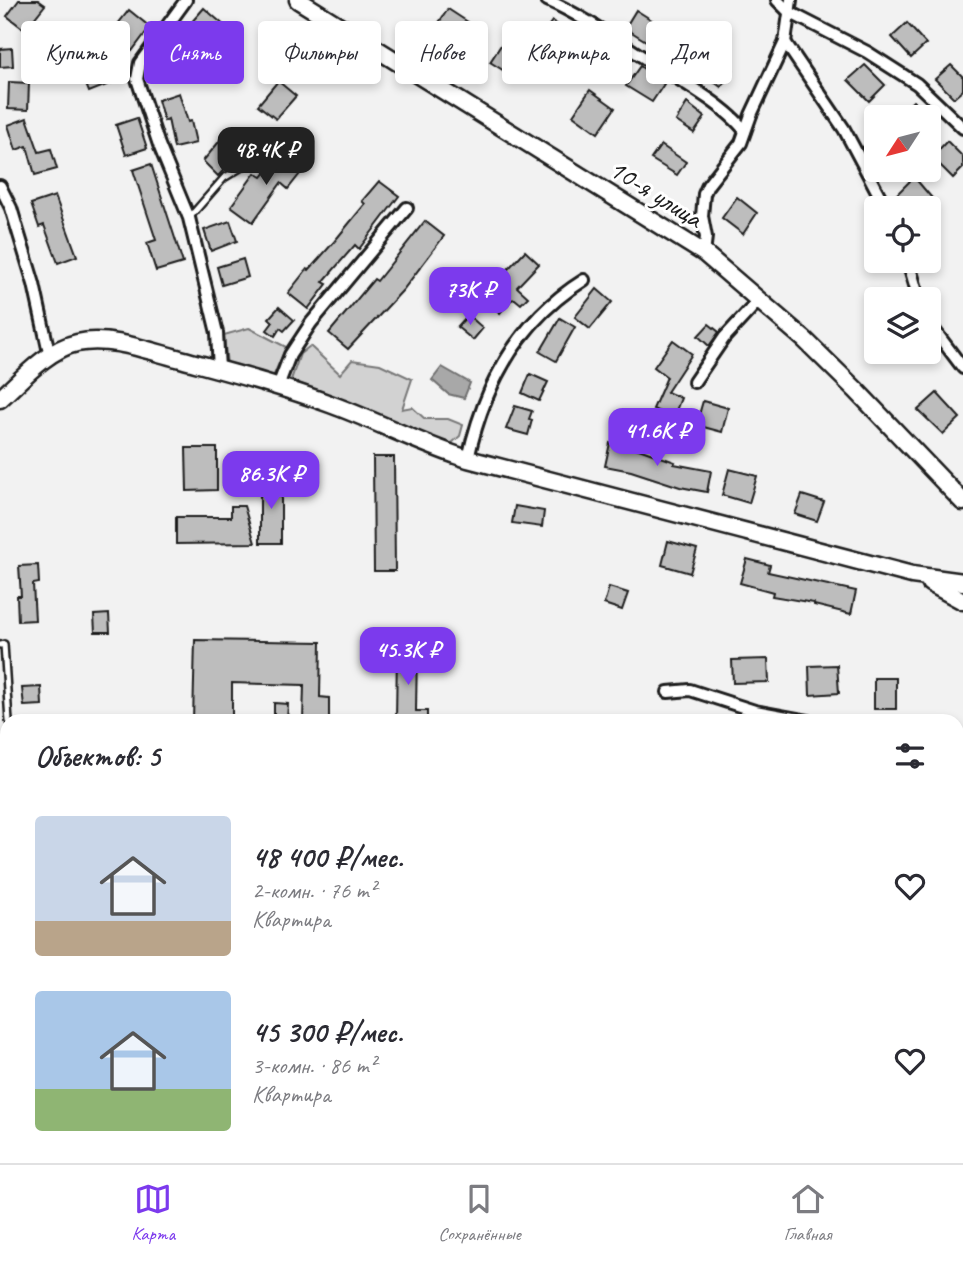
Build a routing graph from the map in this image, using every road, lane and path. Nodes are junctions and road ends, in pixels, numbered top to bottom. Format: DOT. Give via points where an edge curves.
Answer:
graph roads {
  1 [pos="186,0"];
  2 [pos="298,0"];
  3 [pos="547,0"];
  4 [pos="777,0"];
  5 [pos="790,6"];
  6 [pos="785,42"];
  7 [pos="963,128"];
  8 [pos="745,131"];
  9 [pos="250,162"];
  10 [pos="0,186"];
  11 [pos="880,196"];
  12 [pos="407,208"];
  13 [pos="189,218"];
  14 [pos="704,253"];
  15 [pos="584,280"];
  16 [pos="760,299"];
  17 [pos="941,339"];
  18 [pos="50,357"];
  19 [pos="963,368"];
  20 [pos="219,369"];
  21 [pos="694,382"];
  22 [pos="278,386"];
  23 [pos="0,399"];
  24 [pos="468,459"];
  25 [pos="944,484"];
  26 [pos="963,502"];
  27 [pos="963,511"];
  28 [pos="912,575"];
  29 [pos="963,582"];
  30 [pos="963,601"];
  31 [pos="0,645"];
  32 [pos="668,692"];
  33 [pos="9,714"];
  34 [pos="771,714"];
  1 -- 13 [label="street" via="140,63 137,79"];
  2 -- 14 [label="street, 10-я улица"];
  3 -- 8 [label="street" via="679,80 737,120"];
  4 -- 5 [label="street"];
  5 -- 6 [label="street"];
  5 -- 7 [label="street" via="917,84"];
  6 -- 8 [label="street"];
  6 -- 11 [label="street" via="844,129"];
  8 -- 14 [label="street" via="737,150 704,194"];
  9 -- 13 [label="lane" via="225,178"];
  10 -- 18 [label="street" via="34,284"];
  12 -- 22 [label="street" via="311,323 290,355"];
  13 -- 20 [label="street" via="217,333"];
  14 -- 16 [label="street, 10-я улица"];
  15 -- 24 [label="street" via="532,322 507,356 486,396"];
  16 -- 21 [label="street" via="724,338"];
  16 -- 25 [label="street, 10-я улица" via="856,390"];
  17 -- 19 [label="street"];
  18 -- 20 [label="street" via="79,342 104,342"];
  18 -- 23 [label="street"];
  20 -- 22 [label="street"];
  22 -- 24 [label="street"];
  24 -- 28 [label="street"];
  25 -- 26 [label="street, 10-я улица"];
  25 -- 27 [label="street, 10-я улица"];
  28 -- 29 [label="street"];
  28 -- 30 [label="street"];
  31 -- 33 [label="lane" via="4,644"];
  32 -- 34 [label="street" via="690,690"];
}
